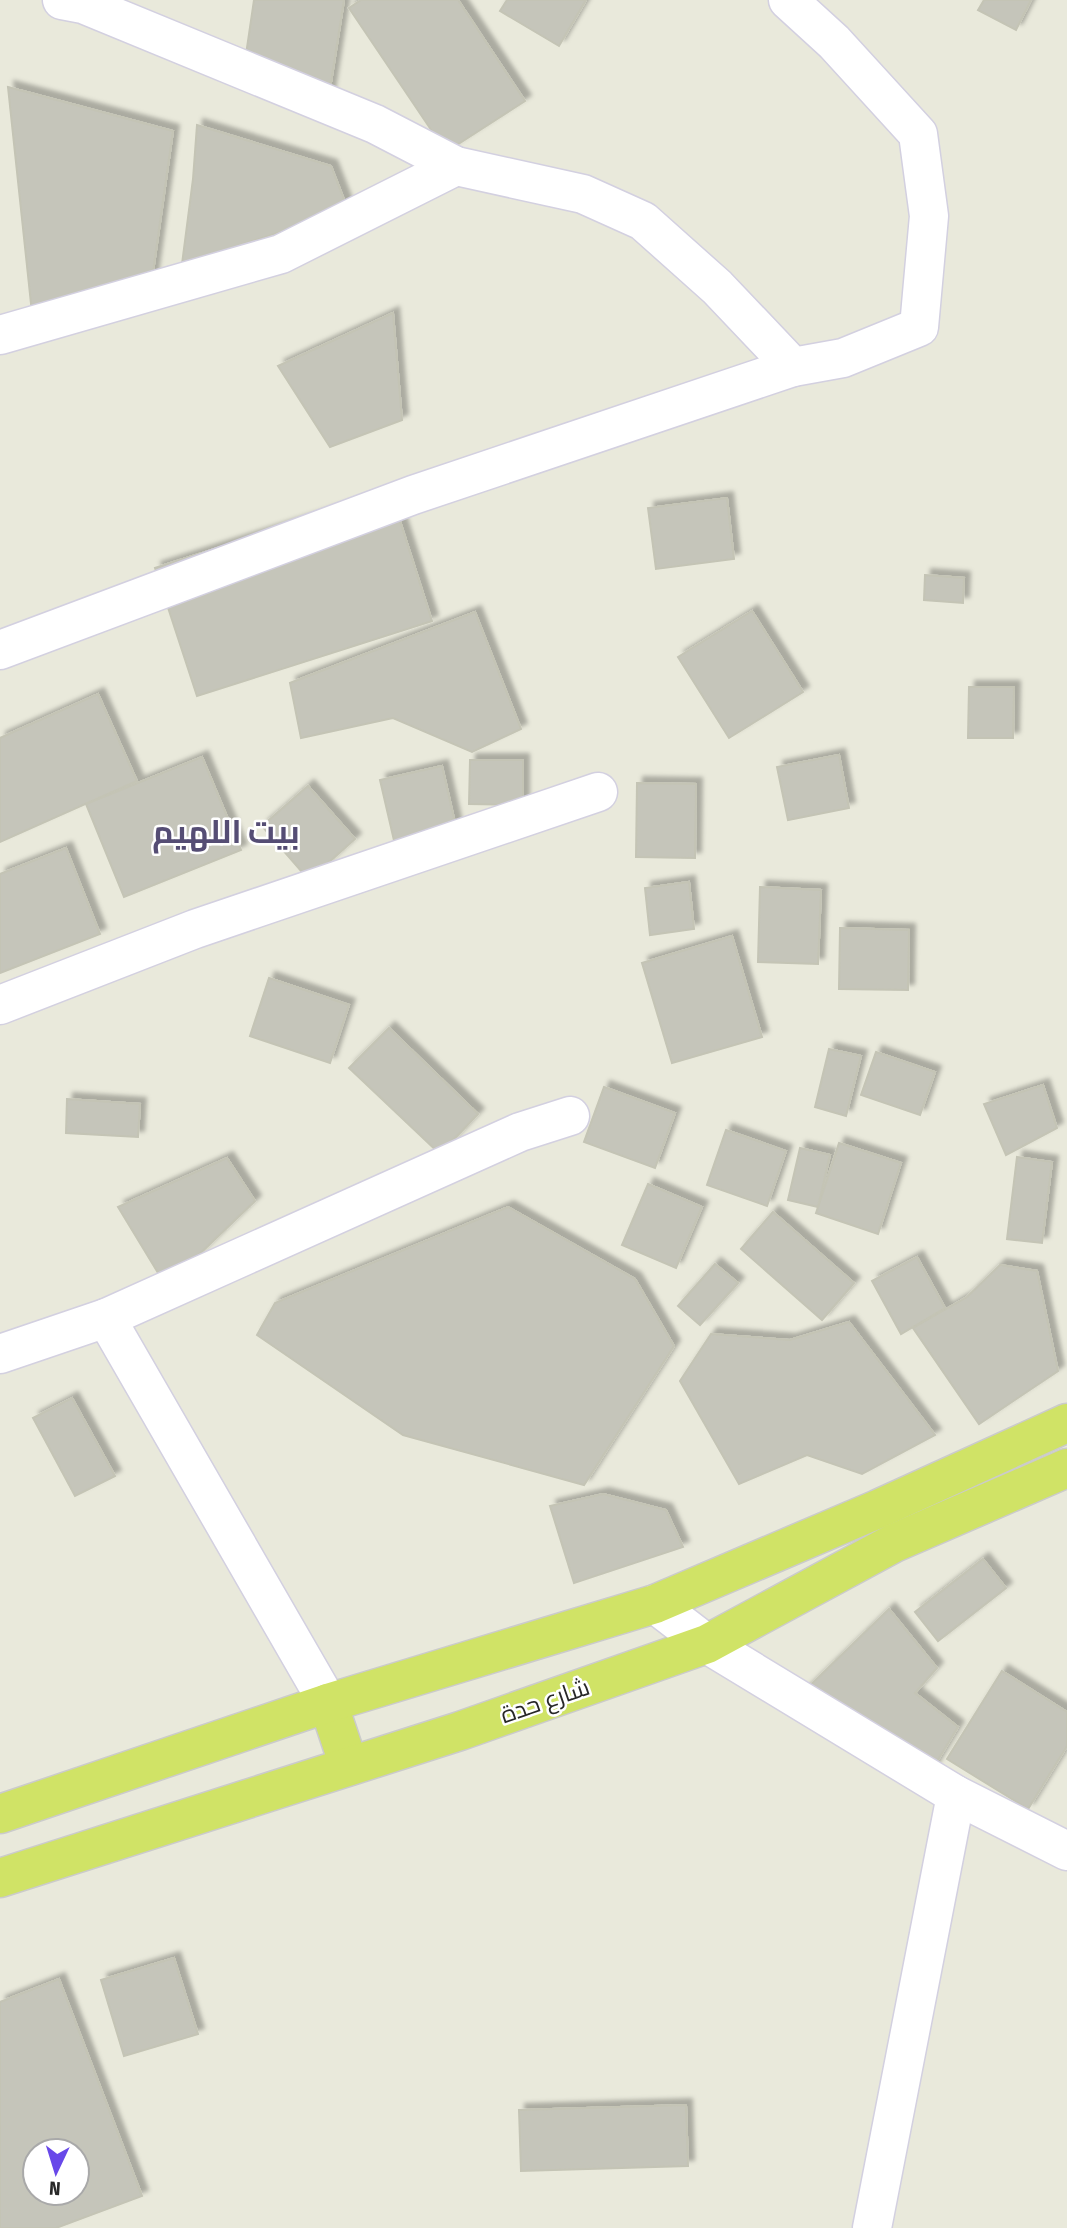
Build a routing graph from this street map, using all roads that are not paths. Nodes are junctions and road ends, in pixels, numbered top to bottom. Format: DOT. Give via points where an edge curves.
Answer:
graph roads {
  1 [pos="62,0"];
  2 [pos="788,0"];
  3 [pos="456,166"];
  4 [pos="0,335"];
  5 [pos="793,367"];
  6 [pos="0,650"];
  7 [pos="598,792"];
  8 [pos="0,1005"];
  9 [pos="570,1116"];
  10 [pos="106,1318"];
  11 [pos="0,1354"];
  12 [pos="1067,1423"];
  13 [pos="1067,1468"];
  14 [pos="655,1604"];
  15 [pos="707,1644"];
  16 [pos="328,1703"];
  17 [pos="349,1766"];
  18 [pos="956,1795"];
  19 [pos="0,1814"];
  20 [pos="1067,1851"];
  21 [pos="0,1878"];
  22 [pos="872,2228"];
  1 -- 3 [label="street" via="83,4 375,124"];
  2 -- 5 [label="street" via="834,42 918,134 929,216 919,327 843,358"];
  3 -- 4 [label="street" via="281,254"];
  3 -- 5 [label="street" via="583,194 643,221 717,287"];
  5 -- 6 [label="street" via="414,495"];
  7 -- 8 [label="street" via="195,929"];
  9 -- 10 [label="street" via="520,1132"];
  10 -- 11 [label="street"];
  10 -- 16 [label="street"];
  12 -- 14 [label="main road"];
  13 -- 15 [label="main road, شارع حدة" via="894,1543"];
  14 -- 15 [label="street"];
  14 -- 16 [label="main road"];
  15 -- 17 [label="main road, شارع حدة"];
  15 -- 18 [label="street"];
  16 -- 17 [label="main road"];
  16 -- 19 [label="main road"];
  17 -- 21 [label="main road, شارع حدة"];
  18 -- 20 [label="street"];
  18 -- 22 [label="street"];
}
